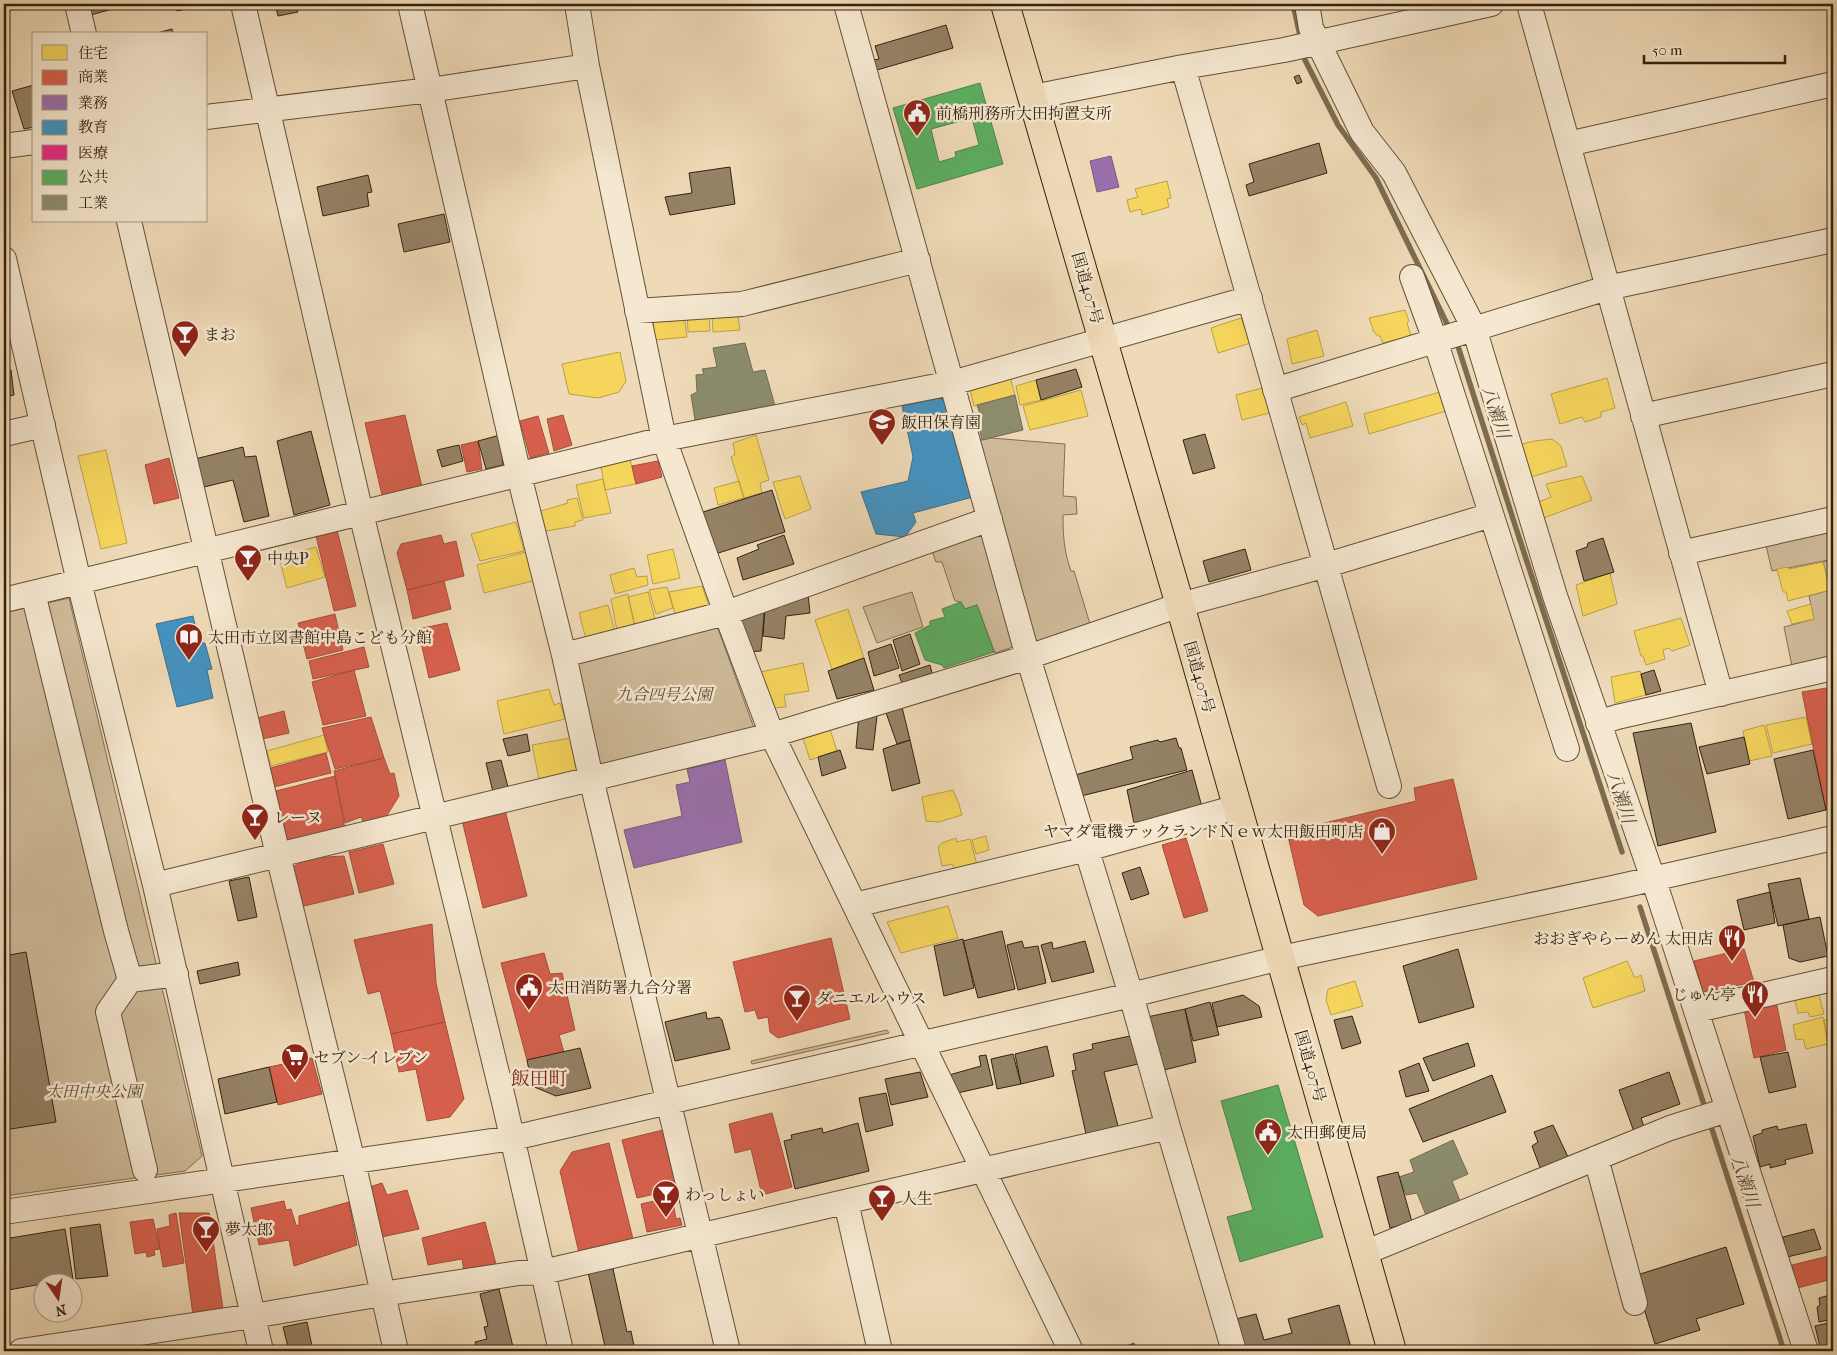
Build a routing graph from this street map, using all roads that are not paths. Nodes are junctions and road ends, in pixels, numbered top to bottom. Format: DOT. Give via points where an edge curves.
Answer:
graph roads {
  1 [pos="77,4"];
  2 [pos="243,4"];
  3 [pos="410,4"];
  4 [pos="577,4"];
  5 [pos="846,4"];
  6 [pos="1005,4"];
  7 [pos="1306,4"];
  8 [pos="1491,4"];
  9 [pos="1529,4"];
  10 [pos="84,32"];
  11 [pos="1318,43"];
  12 [pos="587,66"];
  13 [pos="1183,67"];
  14 [pos="1833,84"];
  15 [pos="430,90"];
  16 [pos="1033,97"];
  17 [pos="268,108"];
  18 [pos="208,117"];
  19 [pos="32,142"];
  20 [pos="1568,144"];
  21 [pos="4,146"];
  22 [pos="129,222"];
  23 [pos="1833,240"];
  24 [pos="918,260"];
  25 [pos="5,271"];
  26 [pos="1412,277"];
  27 [pos="1608,288"];
  28 [pos="1250,298"];
  29 [pos="638,311"];
  30 [pos="1453,334"];
  31 [pos="1103,340"];
  32 [pos="1833,374"];
  33 [pos="952,383"];
  34 [pos="1276,390"];
  35 [pos="1643,416"];
  36 [pos="43,425"];
  37 [pos="4,434"];
  38 [pos="664,439"];
  39 [pos="519,474"];
  40 [pos="361,513"];
  41 [pos="1491,515"];
  42 [pos="990,519"];
  43 [pos="1833,519"];
  44 [pos="206,551"];
  45 [pos="1681,553"];
  46 [pos="1327,565"];
  47 [pos="79,582"];
  48 [pos="33,593"];
  49 [pos="4,600"];
  50 [pos="1180,605"];
  51 [pos="726,613"];
  52 [pos="564,655"];
  53 [pos="1028,657"];
  54 [pos="1833,668"];
  55 [pos="1720,694"];
  56 [pos="1598,723"];
  57 [pos="772,735"];
  58 [pos="1567,749"];
  59 [pos="591,778"];
  60 [pos="1389,786"];
  61 [pos="1237,807"];
  62 [pos="436,818"];
  63 [pos="1833,838"];
  64 [pos="1087,849"];
  65 [pos="278,855"];
  66 [pos="1653,878"];
  67 [pos="155,885"];
  68 [pos="855,905"];
  69 [pos="1281,958"];
  70 [pos="176,974"];
  71 [pos="1833,979"];
  72 [pos="130,980"];
  73 [pos="1131,995"];
  74 [pos="1697,1010"];
  75 [pos="922,1043"];
  76 [pos="668,1102"];
  77 [pos="1723,1111"];
  78 [pos="1168,1127"];
  79 [pos="513,1138"];
  80 [pos="1596,1158"];
  81 [pos="353,1162"];
  82 [pos="145,1170"];
  83 [pos="982,1170"];
  84 [pos="222,1181"];
  85 [pos="846,1202"];
  86 [pos="4,1212"];
  87 [pos="701,1234"];
  88 [pos="1364,1253"];
  89 [pos="543,1272"];
  90 [pos="382,1294"];
  91 [pos="1635,1302"];
  92 [pos="252,1316"];
  93 [pos="21,1351"];
  94 [pos="261,1351"];
  95 [pos="396,1351"];
  96 [pos="561,1351"];
  97 [pos="728,1351"];
  98 [pos="880,1351"];
  99 [pos="1071,1351"];
  100 [pos="1234,1351"];
  101 [pos="1392,1351"];
  102 [pos="1806,1351"];
  1 -- 10 [label="street"];
  2 -- 17 [label="street"];
  3 -- 15 [label="street"];
  4 -- 12 [label="street"];
  5 -- 24 [label="street"];
  6 -- 16 [label="highway, 国道407号"];
  7 -- 11 [label="street"];
  8 -- 11 [label="street"];
  9 -- 20 [label="street"];
  11 -- 13 [label="street"];
  11 -- 30 [label="street" via="1362,132 1394,173"];
  12 -- 15 [label="street"];
  12 -- 29 [label="street"];
  13 -- 16 [label="street"];
  13 -- 28 [label="street"];
  14 -- 20 [label="street"];
  15 -- 17 [label="street"];
  15 -- 39 [label="street"];
  16 -- 31 [label="highway, 国道407号"];
  17 -- 18 [label="street"];
  17 -- 40 [label="street"];
  19 -- 21 [label="street"];
  20 -- 27 [label="street"];
  22 -- 44 [label="street"];
  23 -- 27 [label="street"];
  24 -- 29 [label="street" via="742,304"];
  24 -- 33 [label="street"];
  25 -- 36 [label="street"];
  26 -- 30 [label="street"];
  27 -- 30 [label="street"];
  27 -- 35 [label="street"];
  28 -- 31 [label="street"];
  28 -- 34 [label="street"];
  29 -- 38 [label="street"];
  30 -- 34 [label="street"];
  30 -- 41 [label="street"];
  30 -- 56 [label="street" via="1552,586"];
  31 -- 33 [label="street"];
  31 -- 50 [label="highway, 国道407号"];
  32 -- 35 [label="street"];
  33 -- 38 [label="street"];
  33 -- 42 [label="street"];
  34 -- 46 [label="street"];
  35 -- 45 [label="street"];
  36 -- 37 [label="street"];
  36 -- 47 [label="street"];
  38 -- 39 [label="street"];
  38 -- 51 [label="street"];
  39 -- 40 [label="street"];
  39 -- 52 [label="street"];
  40 -- 44 [label="street"];
  40 -- 62 [label="street"];
  41 -- 46 [label="street"];
  41 -- 58 [label="street"];
  42 -- 51 [label="street"];
  42 -- 53 [label="street"];
  43 -- 45 [label="street"];
  44 -- 47 [label="street"];
  44 -- 65 [label="street"];
  45 -- 55 [label="street"];
  46 -- 50 [label="street"];
  46 -- 60 [label="street"];
  47 -- 48 [label="street"];
  47 -- 67 [label="street"];
  48 -- 49 [label="street"];
  48 -- 72 [label="street"];
  50 -- 53 [label="street"];
  50 -- 61 [label="highway, 国道407号"];
  51 -- 52 [label="street"];
  51 -- 57 [label="street"];
  52 -- 59 [label="street"];
  53 -- 57 [label="street"];
  53 -- 64 [label="street"];
  54 -- 55 [label="street"];
  55 -- 56 [label="street"];
  56 -- 66 [label="street"];
  57 -- 59 [label="street"];
  57 -- 68 [label="street"];
  59 -- 62 [label="street"];
  59 -- 76 [label="street"];
  61 -- 64 [label="street"];
  61 -- 69 [label="highway, 国道407号"];
  62 -- 65 [label="street"];
  62 -- 79 [label="street"];
  63 -- 66 [label="street"];
  64 -- 68 [label="street"];
  64 -- 73 [label="street"];
  65 -- 67 [label="street"];
  65 -- 81 [label="street"];
  66 -- 69 [label="street"];
  66 -- 74 [label="street"];
  67 -- 70 [label="street"];
  68 -- 75 [label="street"];
  69 -- 73 [label="street"];
  69 -- 88 [label="highway, 国道407号"];
  70 -- 72 [label="street"];
  70 -- 84 [label="street"];
  71 -- 74 [label="street"];
  72 -- 82 [label="street" via="108,1012"];
  73 -- 75 [label="street"];
  73 -- 78 [label="street"];
  74 -- 77 [label="street"];
  75 -- 76 [label="street"];
  75 -- 83 [label="street"];
  76 -- 79 [label="street"];
  76 -- 87 [label="street"];
  77 -- 80 [label="street"];
  77 -- 102 [label="street"];
  78 -- 83 [label="street"];
  78 -- 100 [label="street"];
  79 -- 81 [label="street"];
  79 -- 89 [label="street"];
  80 -- 88 [label="street"];
  80 -- 91 [label="street"];
  81 -- 84 [label="street"];
  81 -- 90 [label="street"];
  83 -- 85 [label="street"];
  83 -- 99 [label="street"];
  84 -- 86 [label="street"];
  84 -- 92 [label="street"];
  85 -- 87 [label="street"];
  85 -- 98 [label="street"];
  87 -- 89 [label="street"];
  87 -- 97 [label="street"];
  88 -- 101 [label="highway, 国道407号"];
  89 -- 90 [label="street"];
  89 -- 96 [label="street"];
  90 -- 92 [label="street"];
  90 -- 95 [label="street"];
  92 -- 93 [label="street"];
  92 -- 94 [label="street"];
}
